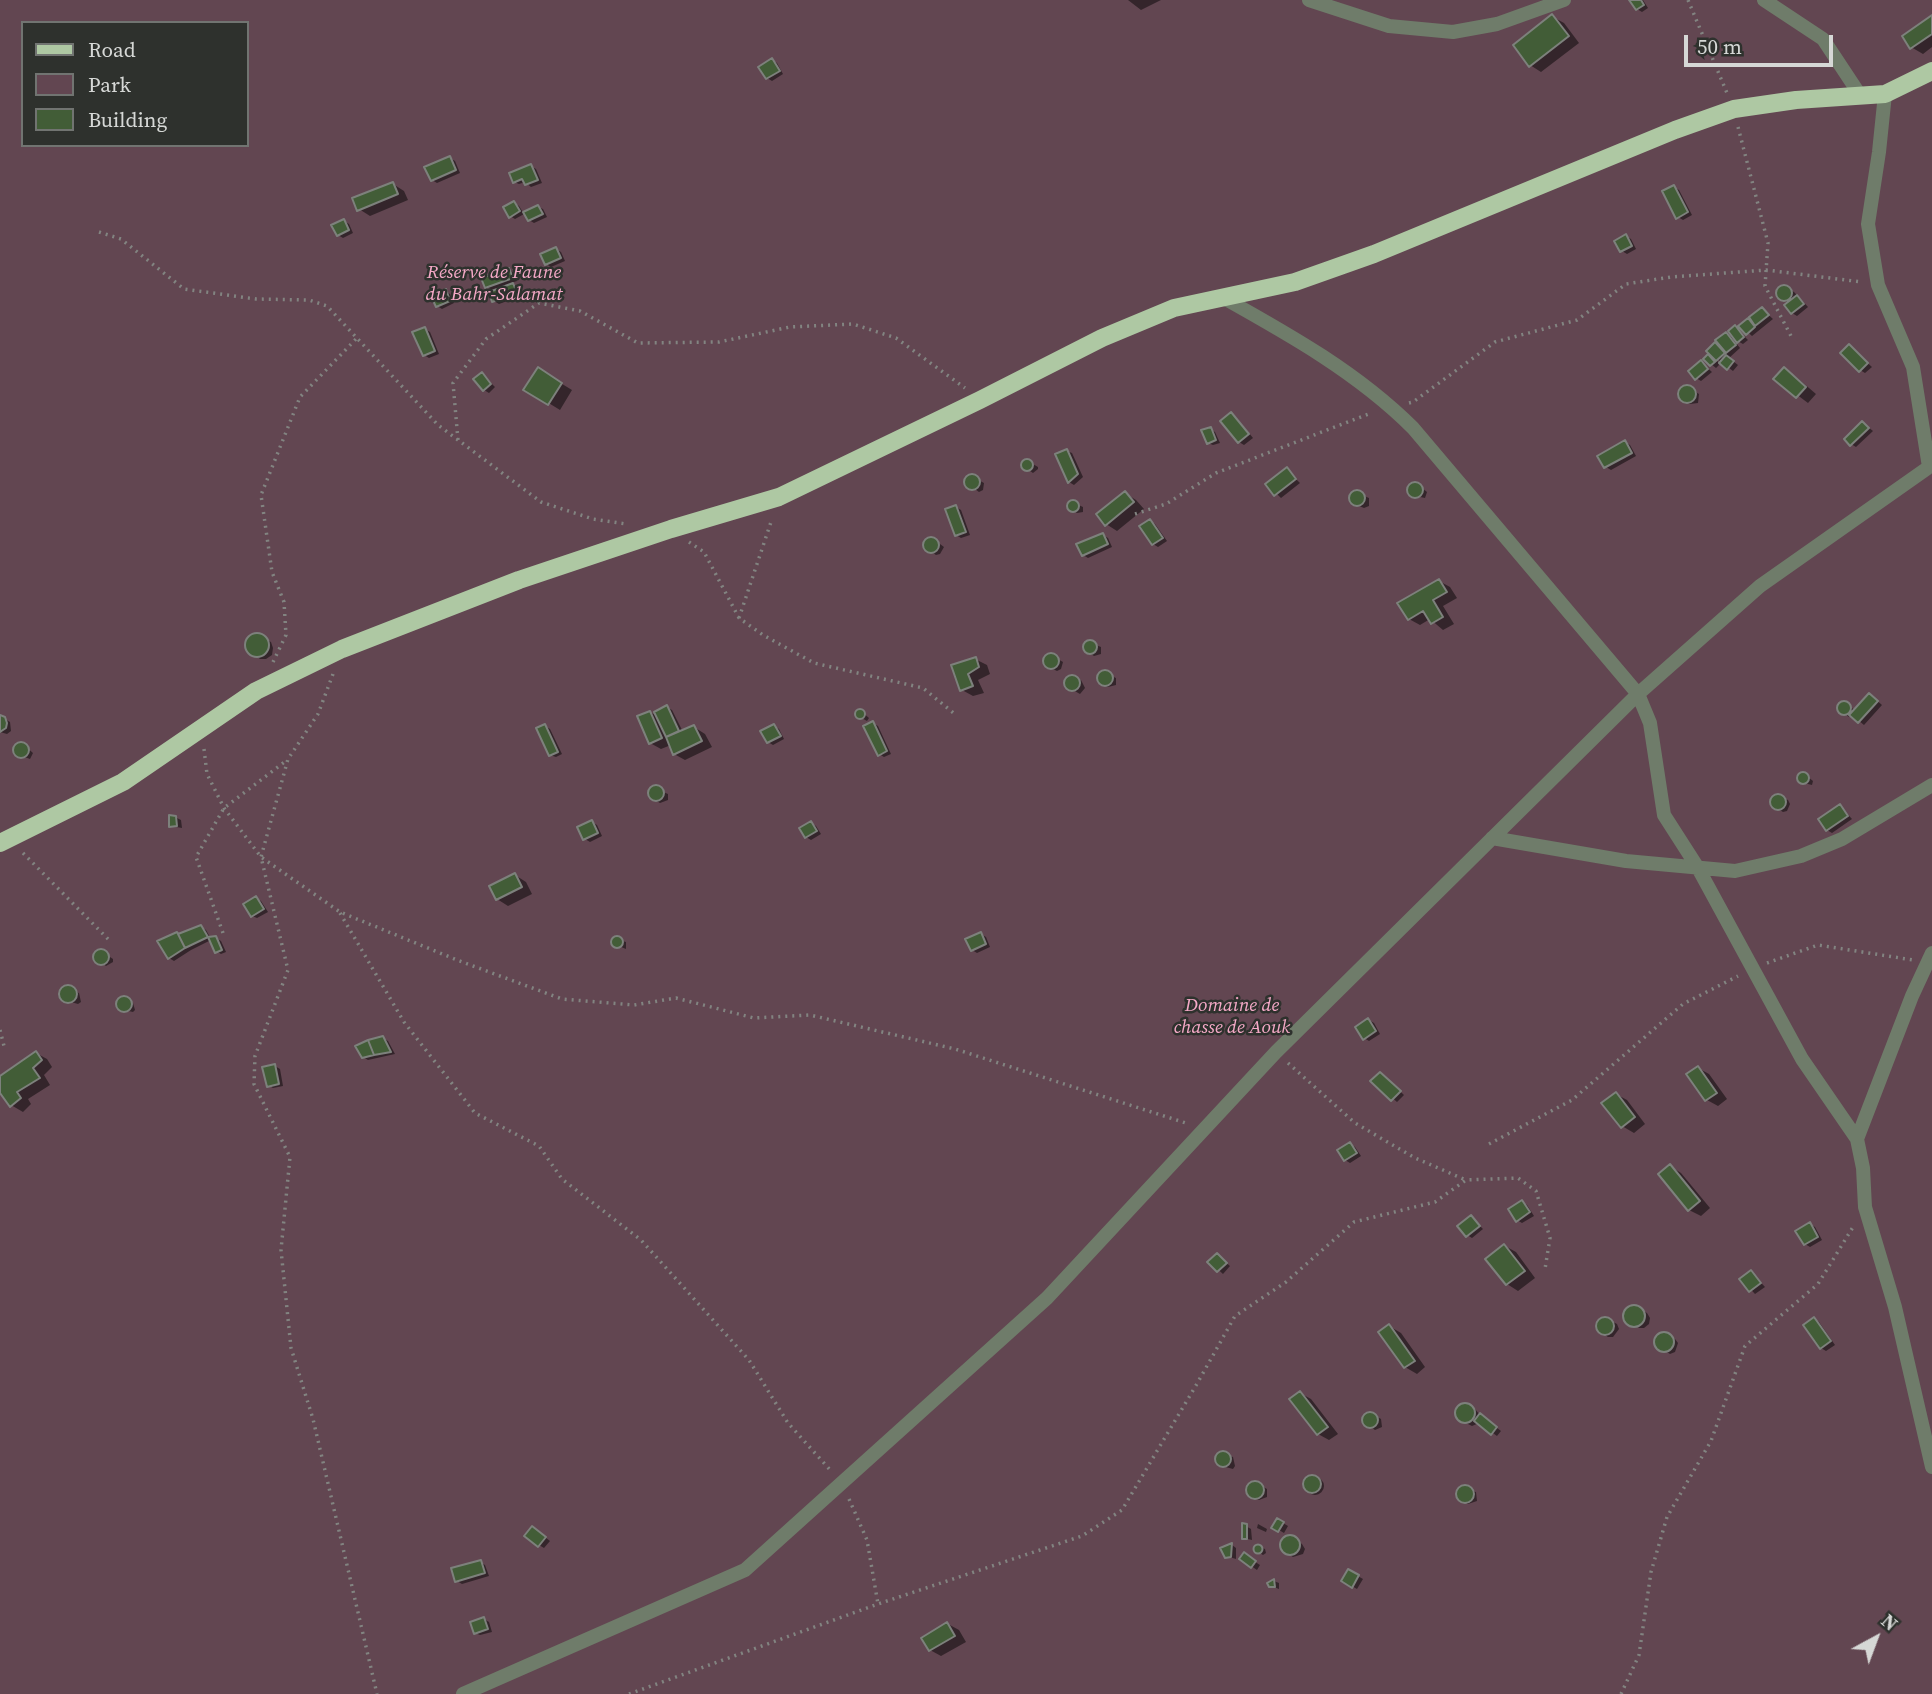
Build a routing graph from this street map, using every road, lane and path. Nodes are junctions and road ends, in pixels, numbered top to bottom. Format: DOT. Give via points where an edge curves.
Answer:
graph roads {
  1 [pos="1309,0"];
  2 [pos="1564,0"];
  3 [pos="1688,0"];
  4 [pos="1764,0"];
  5 [pos="1932,71"];
  6 [pos="1885,94"];
  7 [pos="1860,95"];
  8 [pos="1734,110"];
  9 [pos="99,232"];
  10 [pos="1766,270"];
  11 [pos="1878,285"];
  12 [pos="1222,297"];
  13 [pos="1790,336"];
  14 [pos="357,338"];
  15 [pos="980,400"];
  16 [pos="1390,405"];
  17 [pos="458,440"];
  18 [pos="1931,466"];
  19 [pos="779,497"];
  20 [pos="1135,514"];
  21 [pos="632,524"];
  22 [pos="671,529"];
  23 [pos="739,618"];
  24 [pos="342,649"];
  25 [pos="260,689"];
  26 [pos="1639,694"];
  27 [pos="956,715"];
  28 [pos="213,720"];
  29 [pos="288,759"];
  30 [pos="1932,785"];
  31 [pos="224,808"];
  32 [pos="1492,838"];
  33 [pos="5,841"];
  34 [pos="261,857"];
  35 [pos="1698,868"];
  36 [pos="340,912"];
  37 [pos="223,933"];
  38 [pos="110,941"];
  39 [pos="1930,957"];
  40 [pos="1751,969"];
  41 [pos="0,1030"];
  42 [pos="2,1047"];
  43 [pos="1276,1052"];
  44 [pos="1205,1129"];
  45 [pos="1857,1139"];
  46 [pos="1489,1144"];
  47 [pos="1466,1180"];
  48 [pos="1865,1207"];
  49 [pos="1545,1269"];
  50 [pos="1932,1467"];
  51 [pos="842,1483"];
  52 [pos="878,1604"];
  53 [pos="377,1694"];
  54 [pos="463,1694"];
  55 [pos="629,1694"];
  56 [pos="1621,1694"];
  1 -- 2 [label="street" via="1390,26 1453,32 1497,24"];
  3 -- 8 [label="path"];
  4 -- 7 [label="street" via="1824,39"];
  5 -- 6 [label="main road"];
  6 -- 7 [label="main road"];
  6 -- 11 [label="street" via="1868,224"];
  7 -- 8 [label="main road"];
  8 -- 10 [label="path" via="1768,243"];
  8 -- 12 [label="main road" via="1374,254 1295,282"];
  9 -- 14 [label="path" via="121,239 184,289 256,299 309,300 327,306"];
  10 -- 11 [label="path"];
  10 -- 13 [label="path" via="1765,286"];
  10 -- 16 [label="path" via="1626,284 1577,320 1495,342 1413,402"];
  11 -- 18 [label="street" via="1913,367"];
  12 -- 15 [label="main road" via="1174,308 1102,338"];
  12 -- 16 [label="street" via="1301,341"];
  14 -- 17 [label="path" via="438,425"];
  14 -- 25 [label="path" via="300,397 261,495 272,572 284,602 286,635"];
  15 -- 17 [label="path" via="897,338 853,324 790,327 719,342 638,343 580,311 539,303 486,339 453,383"];
  15 -- 19 [label="main road"];
  16 -- 20 [label="path" via="1216,473 1166,504"];
  16 -- 26 [label="street"];
  17 -- 21 [label="path" via="541,502 593,519"];
  18 -- 26 [label="street" via="1760,586"];
  19 -- 22 [label="main road"];
  19 -- 23 [label="path"];
  22 -- 23 [label="path" via="705,552"];
  22 -- 24 [label="main road" via="520,580"];
  23 -- 27 [label="path" via="814,663 923,688"];
  24 -- 25 [label="main road"];
  24 -- 29 [label="path" via="318,714"];
  25 -- 28 [label="main road"];
  26 -- 32 [label="street"];
  26 -- 35 [label="street" via="1650,723 1664,815"];
  28 -- 31 [label="path" via="203,747 207,774"];
  28 -- 33 [label="main road" via="123,782"];
  29 -- 31 [label="path"];
  29 -- 34 [label="path"];
  30 -- 35 [label="street" via="1842,839 1801,856 1735,871"];
  31 -- 34 [label="path"];
  31 -- 37 [label="path" via="196,856"];
  32 -- 35 [label="street"];
  32 -- 43 [label="street"];
  33 -- 38 [label="path"];
  34 -- 36 [label="path"];
  34 -- 53 [label="path" via="288,970 255,1056 254,1084 290,1157 281,1250 291,1348 313,1419"];
  35 -- 40 [label="street"];
  36 -- 44 [label="path" via="562,999 634,1004 676,998 754,1018 810,1015 955,1049"];
  36 -- 51 [label="path" via="404,1021 475,1113 539,1146 562,1180 641,1240 749,1360 788,1423"];
  39 -- 40 [label="path" via="1818,945"];
  39 -- 45 [label="street"];
  40 -- 45 [label="street" via="1802,1059"];
  40 -- 46 [label="path" via="1683,1004 1572,1100"];
  41 -- 42 [label="path"];
  43 -- 44 [label="street"];
  43 -- 47 [label="path" via="1355,1123 1415,1158"];
  44 -- 51 [label="street" via="1046,1298"];
  45 -- 48 [label="street"];
  47 -- 49 [label="path" via="1518,1178 1536,1191 1550,1238"];
  47 -- 52 [label="path" via="1435,1202 1354,1222 1286,1283 1235,1317 1122,1510 1082,1535"];
  48 -- 50 [label="street" via="1895,1307"];
  48 -- 56 [label="path" via="1818,1284 1745,1346 1711,1441 1667,1517 1651,1572 1639,1655"];
  51 -- 52 [label="path" via="867,1540"];
  51 -- 54 [label="street" via="745,1570"];
  52 -- 55 [label="path"];
}
